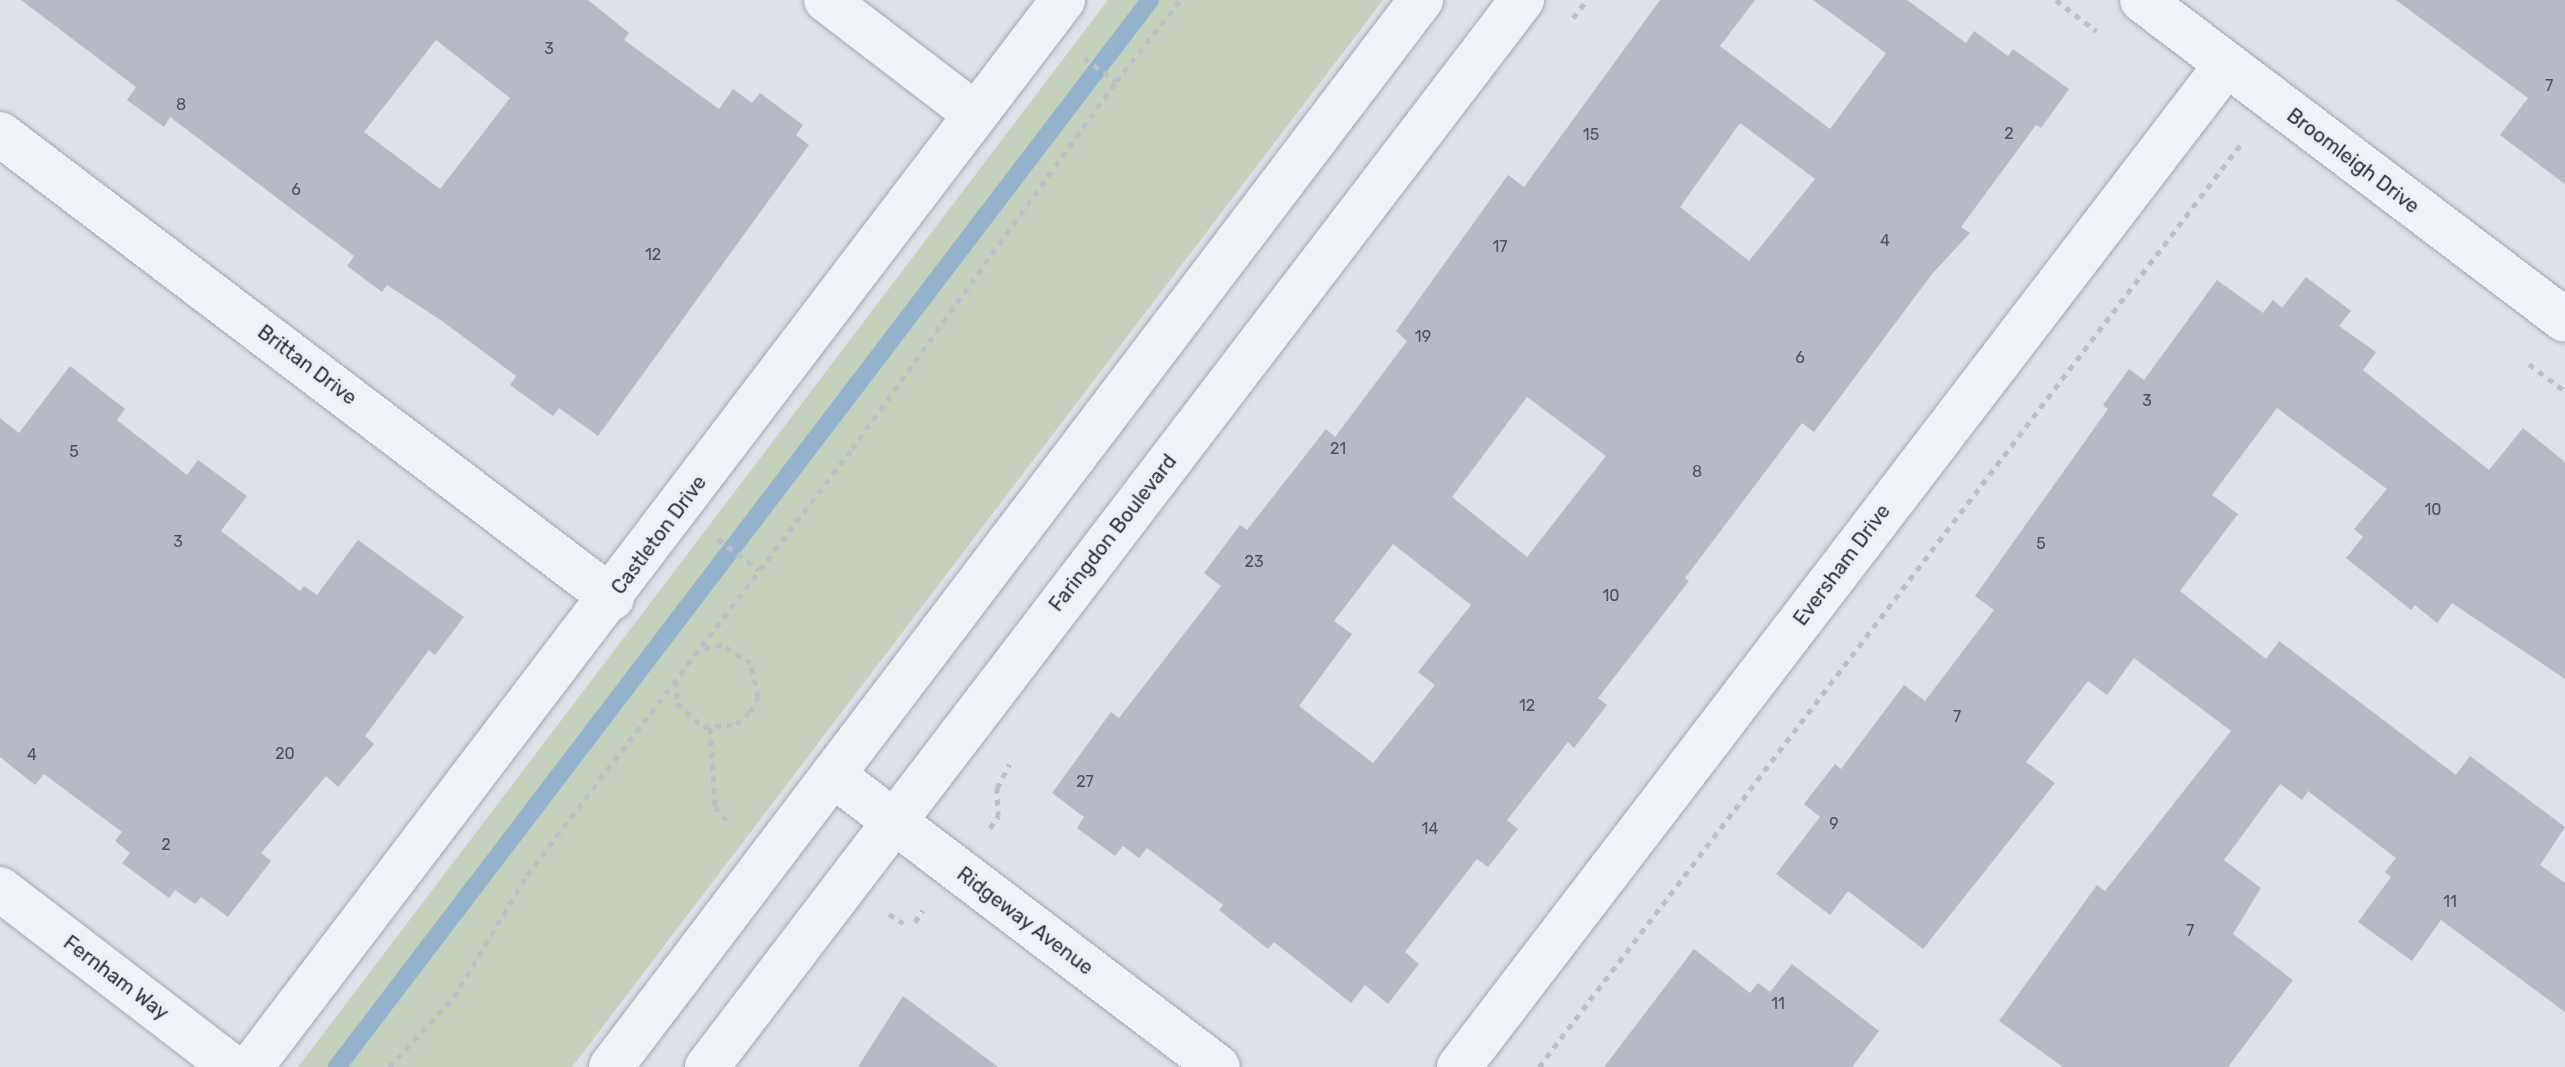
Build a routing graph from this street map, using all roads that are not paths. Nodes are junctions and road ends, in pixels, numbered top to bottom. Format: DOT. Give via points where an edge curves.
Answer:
graph roads {
  1 [pos="826,0"];
  2 [pos="1063,0"];
  3 [pos="1421,0"];
  4 [pos="1522,0"];
  5 [pos="2142,0"];
  6 [pos="2226,65"];
  7 [pos="975,114"];
  8 [pos="0,134"];
  9 [pos="2565,320"];
  10 [pos="612,598"];
  11 [pos="833,775"];
  12 [pos="893,820"];
  13 [pos="0,889"];
  14 [pos="232,1067"];
  15 [pos="251,1067"];
  16 [pos="611,1067"];
  17 [pos="707,1067"];
  18 [pos="1218,1067"];
  19 [pos="1459,1067"];
  1 -- 7 [label="street"];
  2 -- 7 [label="street, Castleton Drive"];
  3 -- 11 [label="street"];
  4 -- 12 [label="street, Faringdon Boulevard"];
  5 -- 6 [label="street, Broomleigh Drive"];
  6 -- 9 [label="street, Broomleigh Drive"];
  6 -- 19 [label="street, Eversham Drive"];
  7 -- 10 [label="street, Castleton Drive"];
  8 -- 10 [label="street, Brittan Drive"];
  10 -- 15 [label="street, Castleton Drive"];
  11 -- 12 [label="street, Ridgeway Avenue"];
  11 -- 16 [label="street"];
  12 -- 17 [label="street, Faringdon Boulevard"];
  12 -- 18 [label="street, Ridgeway Avenue"];
  13 -- 14 [label="street, Fernham Way"];
}
